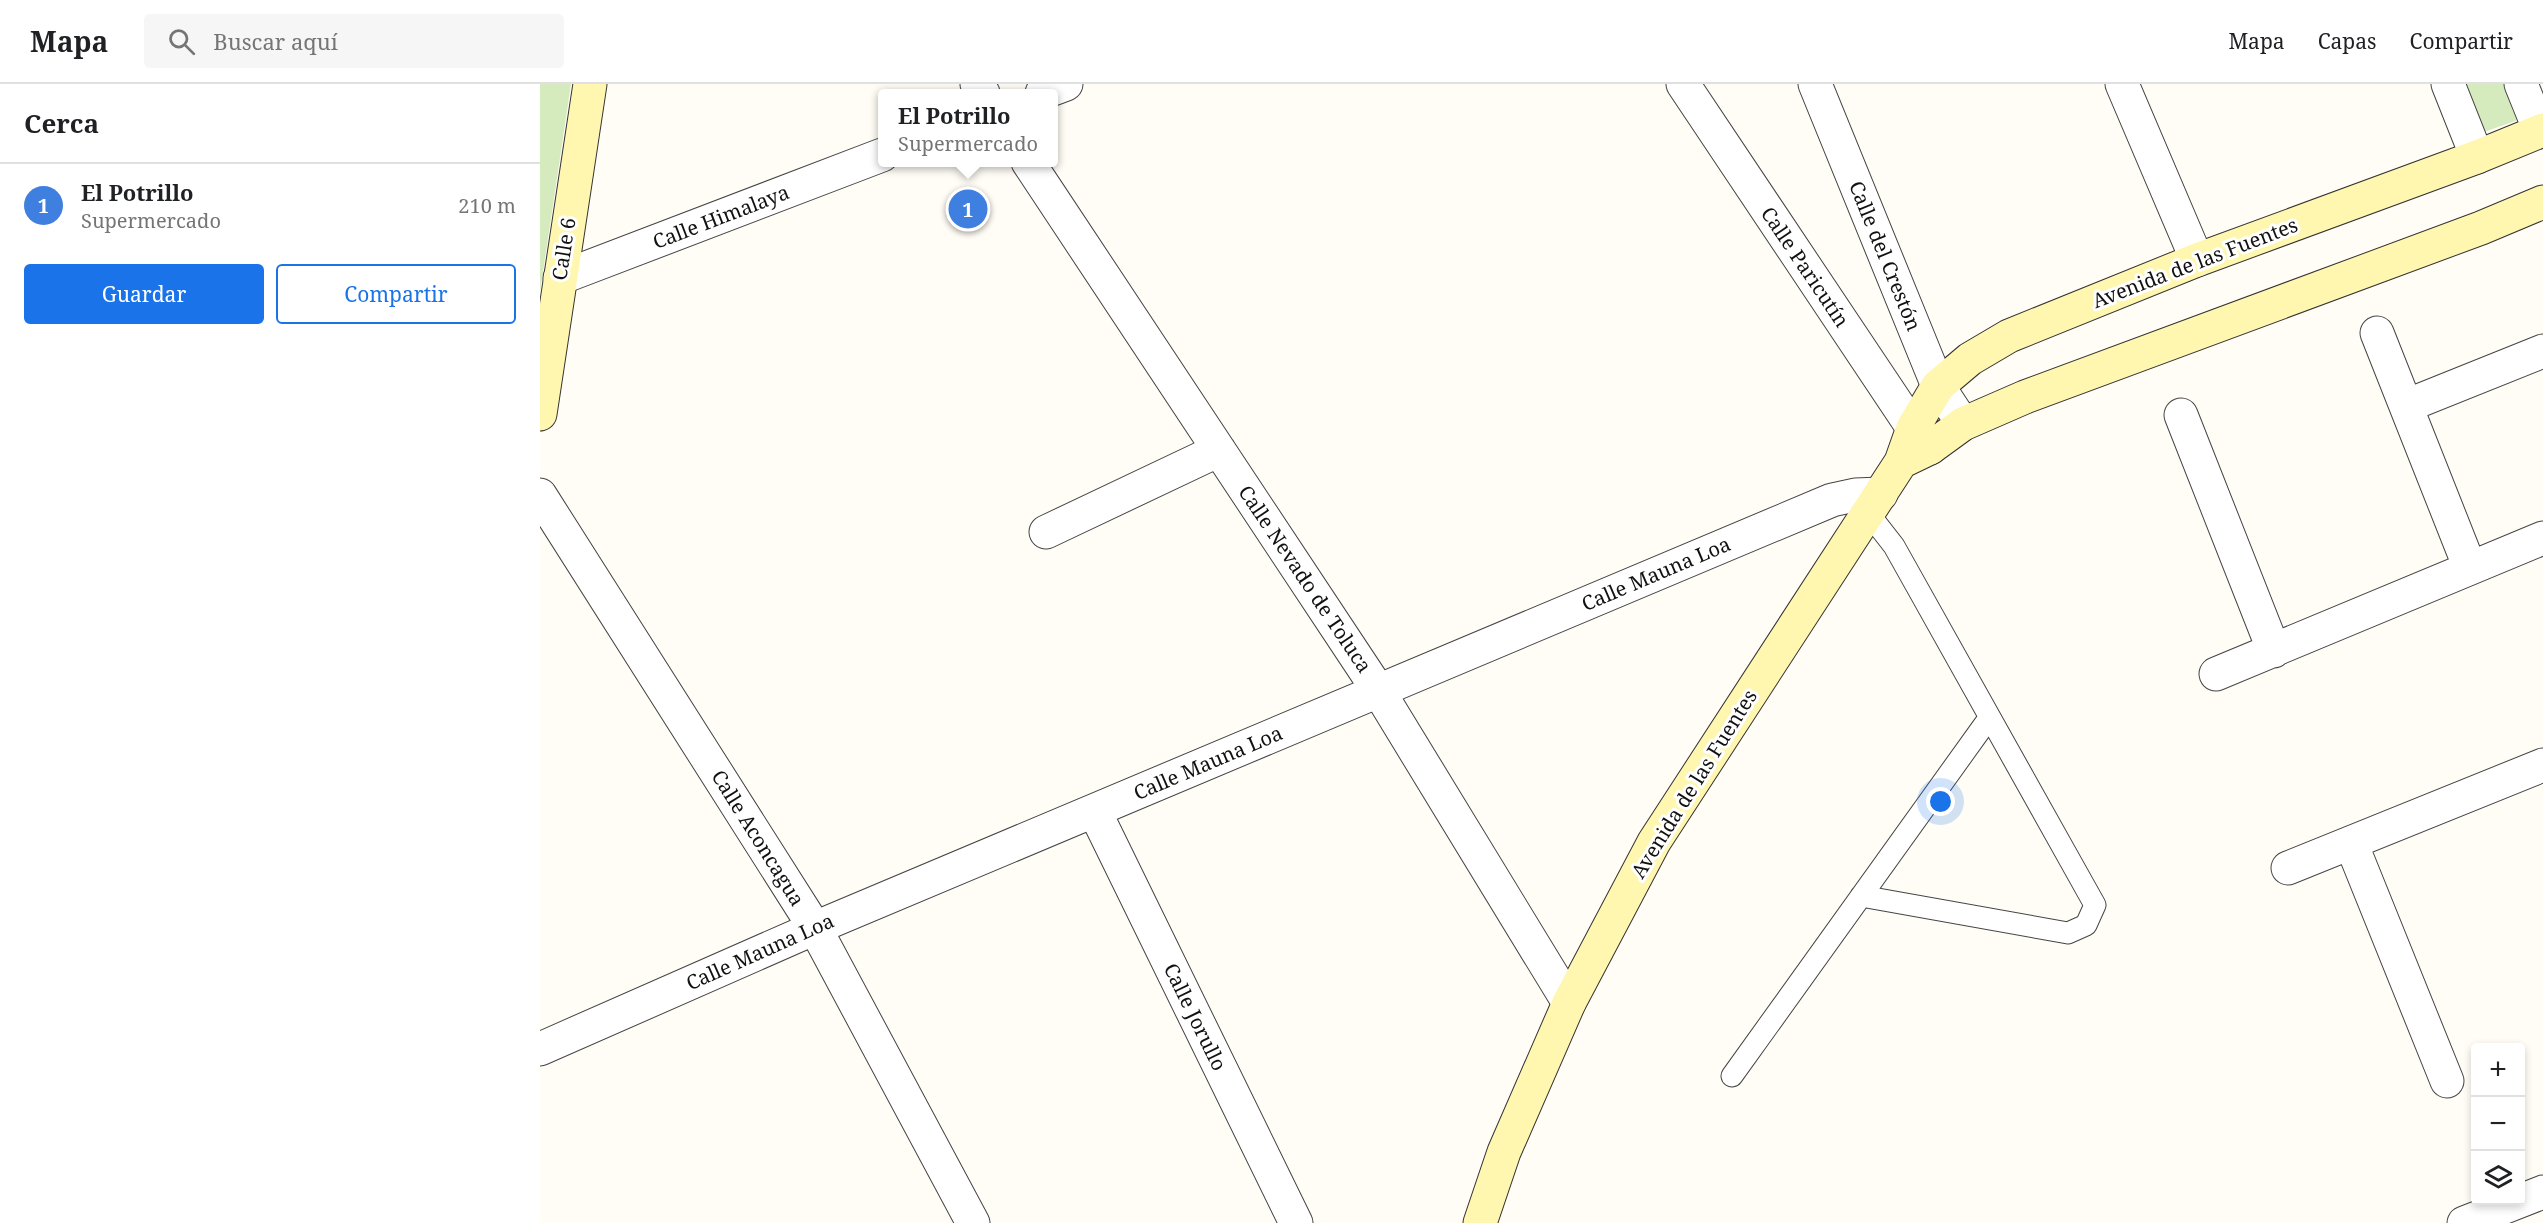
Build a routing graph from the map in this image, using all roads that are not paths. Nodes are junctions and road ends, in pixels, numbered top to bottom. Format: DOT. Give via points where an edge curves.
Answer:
graph roads {
  1 [pos="590,84"];
  2 [pos="1683,84"];
  3 [pos="1815,84"];
  4 [pos="2122,84"];
  5 [pos="2448,84"];
  6 [pos="2521,84"];
  7 [pos="2542,130"];
  8 [pos="878,157"];
  9 [pos="2477,157"];
  10 [pos="1031,167"];
  11 [pos="2543,202"];
  12 [pos="2198,260"];
  13 [pos="560,278"];
  14 [pos="2377,333"];
  15 [pos="2543,351"];
  16 [pos="1938,386"];
  17 [pos="2406,406"];
  18 [pos="540,414"];
  19 [pos="2181,415"];
  20 [pos="1963,424"];
  21 [pos="1921,438"];
  22 [pos="1219,450"];
  23 [pos="540,495"];
  24 [pos="1875,504"];
  25 [pos="1046,532"];
  26 [pos="2543,538"];
  27 [pos="2470,568"];
  28 [pos="2274,651"];
  29 [pos="2216,674"];
  30 [pos="1378,690"];
  31 [pos="1989,718"];
  32 [pos="2543,765"];
  33 [pos="1095,812"];
  34 [pos="2351,843"];
  35 [pos="2288,868"];
  36 [pos="1861,896"];
  37 [pos="815,928"];
  38 [pos="1569,1003"];
  39 [pos="540,1049"];
  40 [pos="1732,1076"];
  41 [pos="2447,1081"];
  42 [pos="2543,1192"];
  43 [pos="973,1223"];
  44 [pos="1296,1223"];
  45 [pos="1480,1223"];
  46 [pos="2464,1223"];
  1 -- 13 [label="main road, Calle 6"];
  2 -- 21 [label="street, Calle Paricutín"];
  3 -- 16 [label="street, Calle del Crestón"];
  4 -- 12 [label="street"];
  5 -- 9 [label="street"];
  6 -- 7 [label="street"];
  7 -- 9 [label="main road, Avenida de las Fuentes"];
  8 -- 13 [label="street, Calle Himalaya"];
  9 -- 12 [label="main road, Avenida de las Fuentes"];
  10 -- 22 [label="street, Calle Nevado de Toluca"];
  11 -- 20 [label="main road, Avenida de las Fuentes" via="2025,397"];
  12 -- 16 [label="main road, Avenida de las Fuentes" via="2009,336 1970,359"];
  13 -- 18 [label="main road, Calle 6"];
  14 -- 17 [label="street"];
  15 -- 17 [label="street"];
  16 -- 20 [label="street, Calle del Crestón"];
  16 -- 21 [label="main road, Avenida de las Fuentes"];
  17 -- 27 [label="street"];
  19 -- 28 [label="street"];
  20 -- 21 [label="main road, Avenida de las Fuentes"];
  21 -- 24 [label="main road, Avenida de las Fuentes"];
  22 -- 25 [label="street"];
  22 -- 30 [label="street, Calle Nevado de Toluca"];
  23 -- 37 [label="street, Calle Aconcagua"];
  24 -- 30 [label="street, Calle Mauna Loa" via="1856,495 1832,500"];
  24 -- 31 [label="lane"];
  24 -- 38 [label="main road, Avenida de las Fuentes" via="1654,842"];
  26 -- 27 [label="street"];
  27 -- 28 [label="street"];
  28 -- 29 [label="street"];
  30 -- 33 [label="street, Calle Mauna Loa"];
  30 -- 38 [label="street, Calle Nevado de Toluca"];
  31 -- 36 [label="lane"];
  31 -- 36 [label="lane" via="2095,905 2086,925 2068,933"];
  32 -- 34 [label="street"];
  33 -- 37 [label="street, Calle Mauna Loa"];
  33 -- 44 [label="street, Calle Jorullo"];
  34 -- 35 [label="street"];
  34 -- 41 [label="street"];
  36 -- 40 [label="lane"];
  37 -- 39 [label="street, Calle Mauna Loa"];
  37 -- 43 [label="street, Calle Aconcagua"];
  38 -- 45 [label="main road, Avenida de las Fuentes" via="1504,1152"];
  42 -- 46 [label="street"];
}
